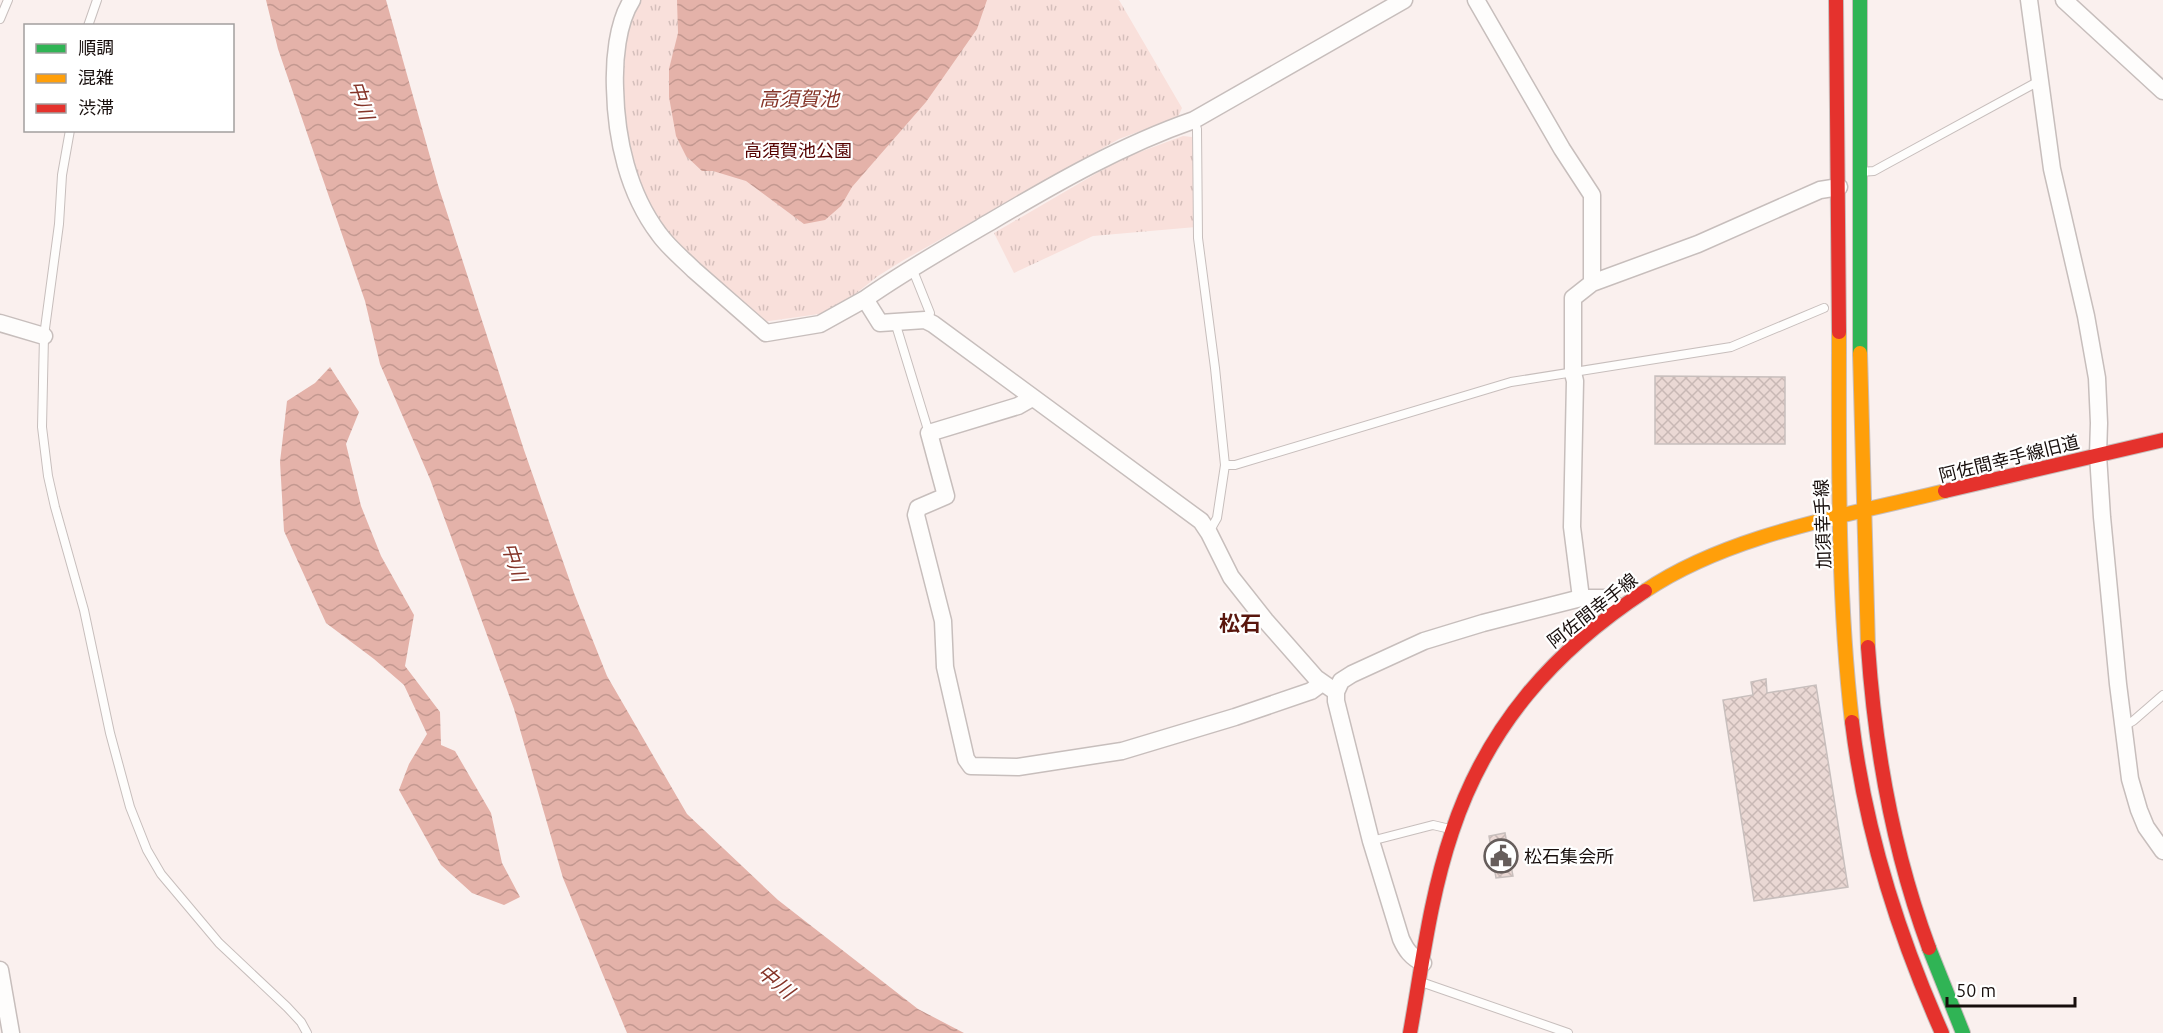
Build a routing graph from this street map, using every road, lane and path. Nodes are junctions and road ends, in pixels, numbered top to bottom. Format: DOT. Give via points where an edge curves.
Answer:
graph roads {
  1 [pos="8,0"];
  2 [pos="97,0"];
  3 [pos="632,0"];
  4 [pos="1404,0"];
  5 [pos="1476,0"];
  6 [pos="1836,0"];
  7 [pos="1860,0"];
  8 [pos="2029,0"];
  9 [pos="2064,0"];
  10 [pos="0,19"];
  11 [pos="89,24"];
  12 [pos="2039,81"];
  13 [pos="2163,91"];
  14 [pos="1194,120"];
  15 [pos="70,132"];
  16 [pos="1860,172"];
  17 [pos="1839,187"];
  18 [pos="912,267"];
  19 [pos="1592,283"];
  20 [pos="865,299"];
  21 [pos="1824,308"];
  22 [pos="0,322"];
  23 [pos="895,322"];
  24 [pos="928,322"];
  25 [pos="44,336"];
  26 [pos="1573,373"];
  27 [pos="1032,398"];
  28 [pos="929,433"];
  29 [pos="2163,440"];
  30 [pos="2098,455"];
  31 [pos="1225,465"];
  32 [pos="1863,512"];
  33 [pos="1839,518"];
  34 [pos="1209,533"];
  35 [pos="1581,598"];
  36 [pos="1618,608"];
  37 [pos="1322,683"];
  38 [pos="1336,692"];
  39 [pos="2163,695"];
  40 [pos="2124,726"];
  41 [pos="1454,830"];
  42 [pos="1371,841"];
  43 [pos="2163,851"];
  44 [pos="1423,963"];
  45 [pos="0,970"];
  46 [pos="1419,981"];
  47 [pos="11,1033"];
  48 [pos="308,1033"];
  49 [pos="1410,1033"];
  50 [pos="1568,1033"];
  51 [pos="1942,1033"];
  52 [pos="1963,1033"];
  1 -- 10 [label="lane"];
  2 -- 11 [label="lane"];
  3 -- 20 [label="street" via="616,45 616,117 632,184 659,235 766,333 820,324"];
  4 -- 14 [label="street"];
  5 -- 19 [label="street" via="1592,195"];
  6 -- 17 [label="main road, 加須幸手線"];
  7 -- 16 [label="main road"];
  8 -- 12 [label="street"];
  9 -- 13 [label="street"];
  12 -- 16 [label="lane" via="1874,171"];
  12 -- 30 [label="street" via="2052,169 2097,378"];
  14 -- 18 [label="street" via="1103,158"];
  14 -- 31 [label="lane" via="1198,238"];
  15 -- 25 [label="lane"];
  16 -- 32 [label="main road"];
  17 -- 19 [label="street" via="1820,190 1698,244"];
  17 -- 33 [label="main road, 加須幸手線"];
  18 -- 20 [label="street"];
  18 -- 24 [label="lane" via="930,313"];
  19 -- 26 [label="street" via="1573,298"];
  20 -- 23 [label="street" via="880,323"];
  21 -- 26 [label="lane" via="1731,347"];
  22 -- 25 [label="street"];
  23 -- 24 [label="street"];
  23 -- 28 [label="lane"];
  24 -- 27 [label="street"];
  25 -- 48 [label="lane" via="42,427 48,476 84,610 110,733 138,830 153,862 171,886 219,943 287,1007"];
  26 -- 31 [label="lane" via="1511,382"];
  26 -- 35 [label="street" via="1572,527"];
  27 -- 28 [label="street" via="1018,406"];
  27 -- 34 [label="street" via="1201,521"];
  28 -- 37 [label="street" via="946,496 918,507 916,515 943,621 945,667 966,759 971,766 1018,767 1122,751 1235,717 1311,691"];
  29 -- 30 [label="main road, 阿佐間幸手線旧道"];
  30 -- 32 [label="main road, 阿佐間幸手線旧道"];
  30 -- 40 [label="street"];
  31 -- 34 [label="lane" via="1217,518"];
  32 -- 33 [label="main road, 阿佐間幸手線"];
  32 -- 52 [label="main road" via="1865,612 1874,717 1890,818 1926,943"];
  33 -- 36 [label="main road, 阿佐間幸手線" via="1772,535 1710,557 1655,583"];
  33 -- 51 [label="main road, 加須幸手線" via="1846,674 1866,806 1901,929"];
  34 -- 37 [label="street" via="1231,577"];
  35 -- 36 [label="street" via="1607,598"];
  35 -- 38 [label="street" via="1424,641 1352,674 1341,681"];
  36 -- 41 [label="main road, 阿佐間幸手線" via="1559,657 1532,687 1484,757 1461,805"];
  37 -- 38 [label="street"];
  38 -- 42 [label="street"];
  39 -- 40 [label="lane"];
  40 -- 43 [label="street" via="2130,779 2139,810"];
  41 -- 42 [label="lane" via="1433,825"];
  41 -- 44 [label="main road, 阿佐間幸手線"];
  42 -- 44 [label="street" via="1401,939 1414,959"];
  44 -- 46 [label="main road, 阿佐間幸手線"];
  45 -- 47 [label="street"];
  46 -- 49 [label="main road, 阿佐間幸手線"];
  46 -- 50 [label="lane"];
}
